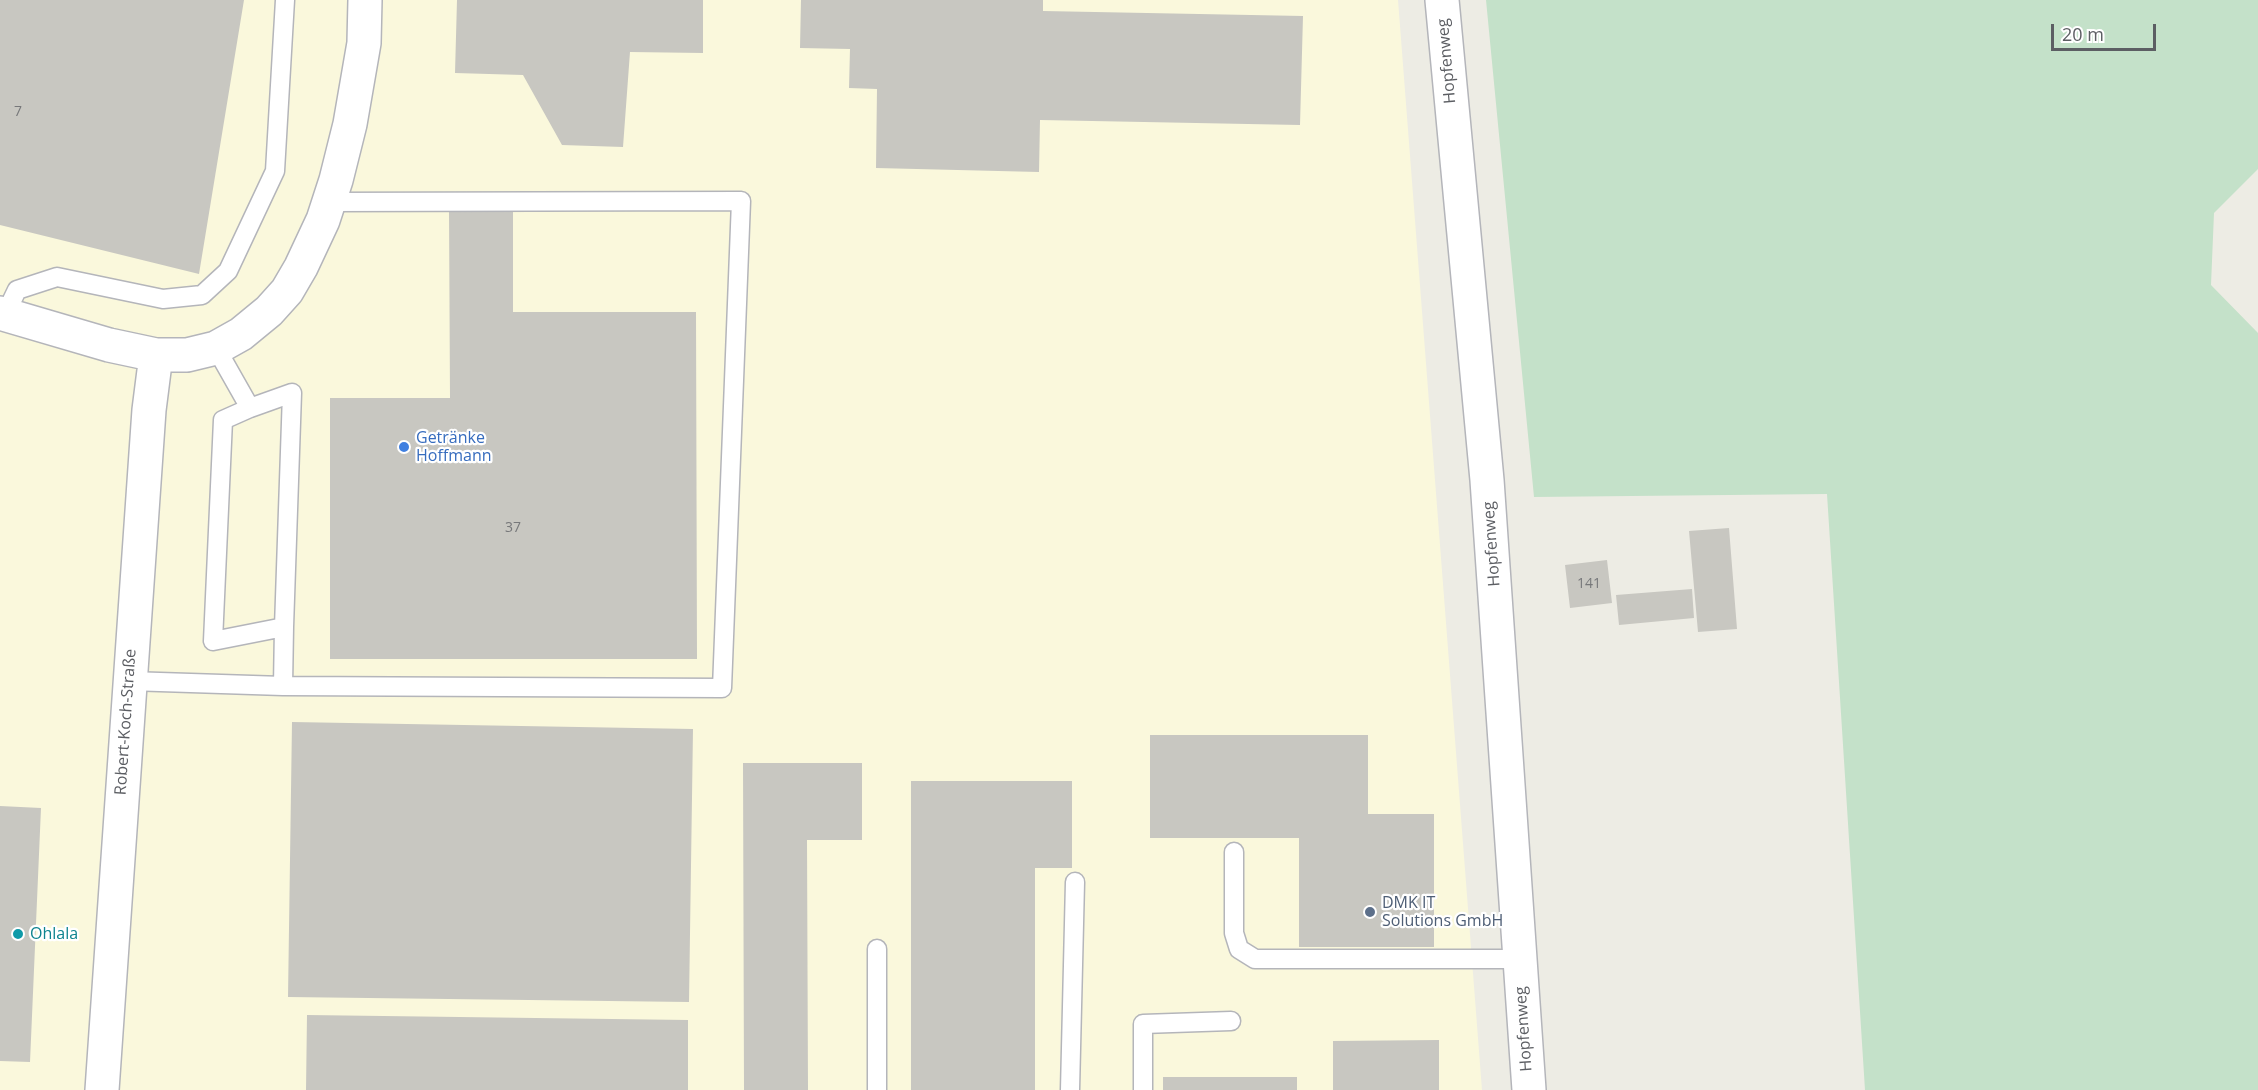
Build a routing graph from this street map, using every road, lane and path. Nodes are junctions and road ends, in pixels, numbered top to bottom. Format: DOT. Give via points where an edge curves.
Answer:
graph roads {
  1 [pos="285,0"];
  2 [pos="365,0"];
  3 [pos="1442,0"];
  4 [pos="329,202"];
  5 [pos="2,314"];
  6 [pos="216,348"];
  7 [pos="156,355"];
  8 [pos="250,408"];
  9 [pos="284,627"];
  10 [pos="129,681"];
  11 [pos="283,686"];
  12 [pos="1234,852"];
  13 [pos="1075,882"];
  14 [pos="877,949"];
  15 [pos="1520,958"];
  16 [pos="1231,1021"];
  17 [pos="102,1090"];
  18 [pos="877,1090"];
  19 [pos="1070,1090"];
  20 [pos="1143,1090"];
  21 [pos="1529,1090"];
  1 -- 5 [label="lane" via="275,171 228,271 202,295 163,299 57,277 17,290"];
  2 -- 4 [label="street" via="364,43 350,124"];
  3 -- 15 [label="street, Hopfenweg" via="1487,480"];
  4 -- 6 [label="street" via="288,291 241,334"];
  4 -- 11 [label="lane" via="741,201 722,688"];
  5 -- 7 [label="street"];
  6 -- 7 [label="street" via="187,355"];
  6 -- 8 [label="lane"];
  7 -- 10 [label="street, Robert-Koch-Straße"];
  8 -- 9 [label="lane" via="292,393"];
  8 -- 9 [label="lane" via="223,420 213,641"];
  9 -- 11 [label="lane"];
  10 -- 11 [label="lane"];
  10 -- 17 [label="street, Robert-Koch-Straße"];
  12 -- 15 [label="lane" via="1234,933 1239,949 1255,958"];
  13 -- 19 [label="lane"];
  14 -- 18 [label="lane"];
  15 -- 21 [label="street, Hopfenweg"];
  16 -- 20 [label="lane" via="1143,1024"];
}
